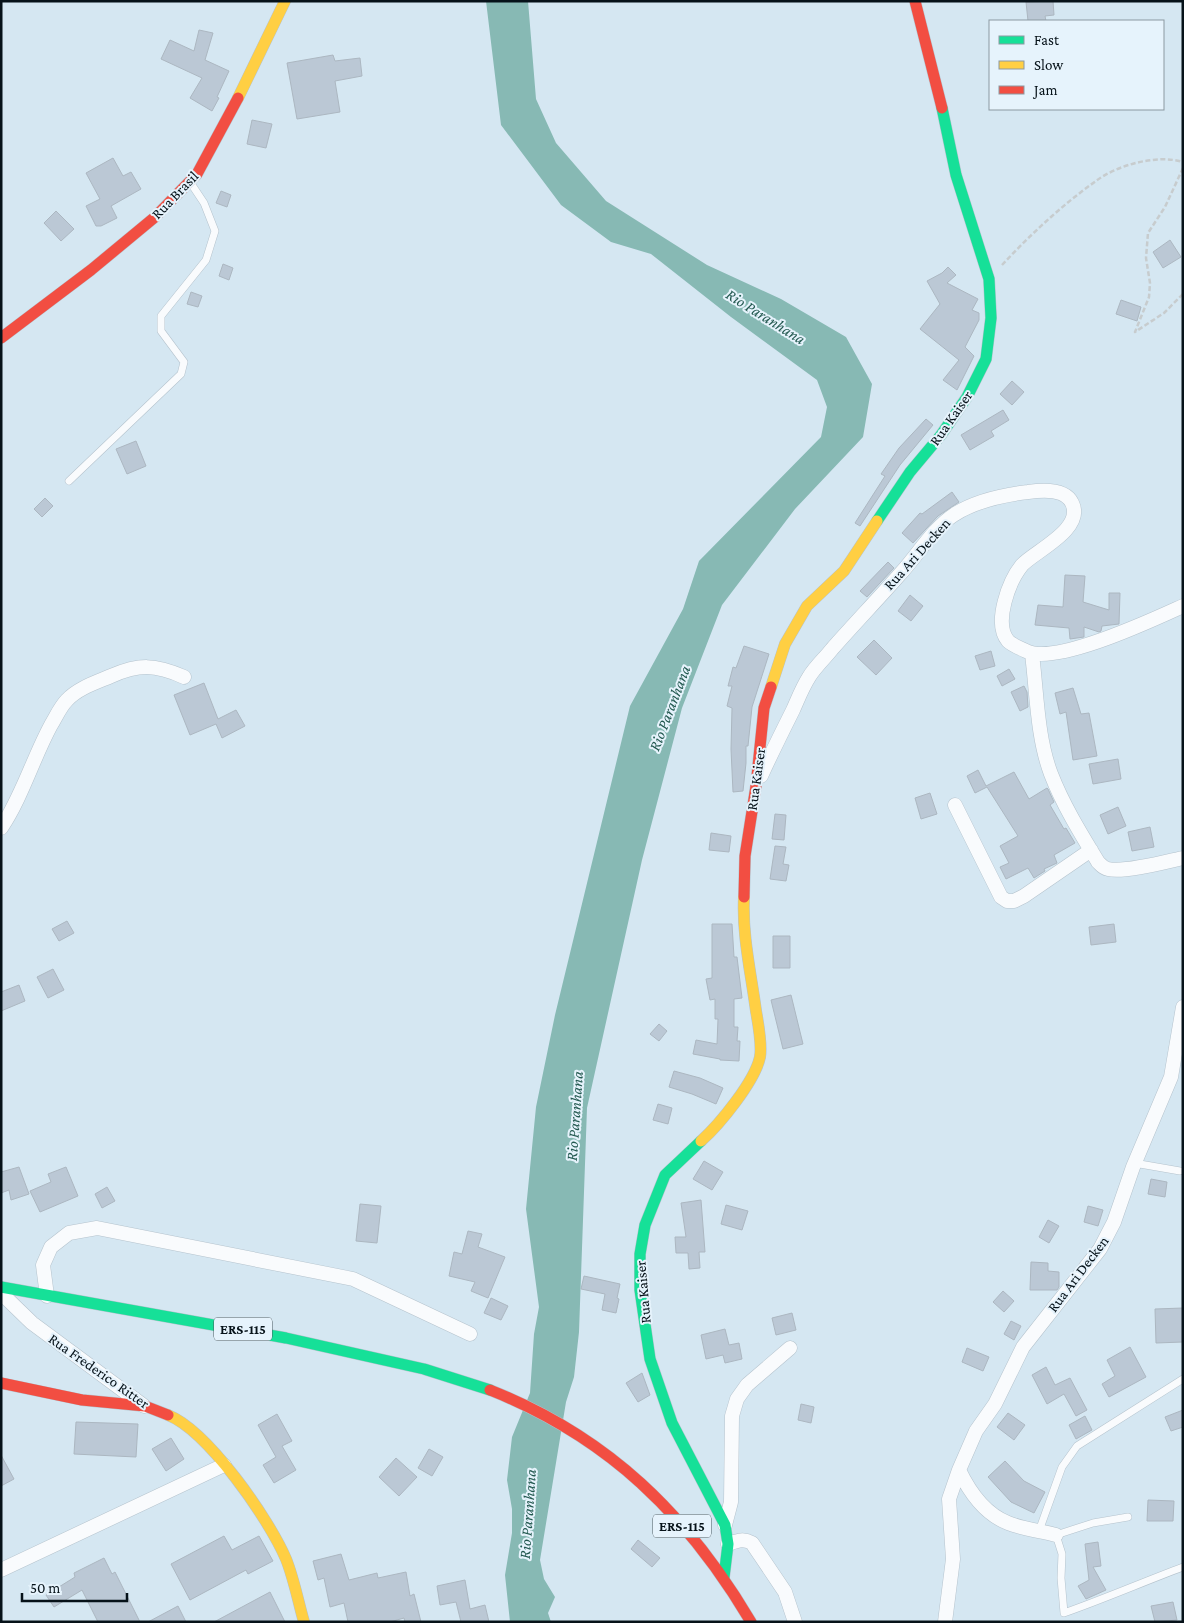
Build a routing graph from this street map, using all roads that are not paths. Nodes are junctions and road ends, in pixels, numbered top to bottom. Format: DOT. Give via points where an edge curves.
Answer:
graph roads {
  1 [pos="285,1"];
  2 [pos="915,1"];
  3 [pos="190,182"];
  4 [pos="1,338"];
  5 [pos="70,481"];
  6 [pos="1183,606"];
  7 [pos="1032,654"];
  8 [pos="184,677"];
  9 [pos="756,786"];
  10 [pos="955,805"];
  11 [pos="1,828"];
  12 [pos="1091,850"];
  13 [pos="1183,858"];
  14 [pos="1183,1007"];
  15 [pos="1134,1164"];
  16 [pos="1180,1171"];
  17 [pos="1,1287"];
  18 [pos="1,1293"];
  19 [pos="48,1296"];
  20 [pos="470,1334"];
  21 [pos="790,1348"];
  22 [pos="1183,1379"];
  23 [pos="1,1383"];
  24 [pos="145,1406"];
  25 [pos="224,1465"];
  26 [pos="959,1470"];
  27 [pos="1128,1517"];
  28 [pos="725,1525"];
  29 [pos="1039,1531"];
  30 [pos="1056,1535"];
  31 [pos="728,1544"];
  32 [pos="1183,1567"];
  33 [pos="1,1570"];
  34 [pos="724,1577"];
  35 [pos="304,1622"];
  36 [pos="751,1622"];
  37 [pos="795,1622"];
  38 [pos="945,1622"];
  1 -- 3 [label="street, Rua Brasil" via="223,128"];
  2 -- 9 [label="street, Rua Kaiser" via="956,175 989,279 991,318 986,359 967,397 941,435 910,472 844,571 807,606 785,644 764,708"];
  3 -- 4 [label="street, Rua Brasil" via="91,270"];
  3 -- 5 [label="lane" via="204,203 215,231 206,260 161,316 160,331 184,362 180,374"];
  6 -- 7 [label="street" via="1106,640"];
  7 -- 9 [label="street, Rua Ari Decken" via="1009,642 1004,633 1002,613 1016,574 1065,532 1071,523 1072,504 1057,492 1011,494 973,505 953,515 931,536 809,676"];
  7 -- 12 [label="street" via="1042,739 1051,774"];
  8 -- 11 [label="street" via="147,666 134,668 68,699 39,747"];
  9 -- 28 [label="street, Rua Kaiser" via="745,856 743,917 760,1056 750,1079 715,1128 666,1175 645,1225 640,1254 640,1290 650,1359 672,1423"];
  10 -- 12 [label="street" via="1001,897 1007,901 1024,896"];
  12 -- 13 [label="street" via="1098,862 1109,869 1127,869"];
  14 -- 15 [label="street, Rua Ari Decken" via="1171,1076"];
  15 -- 16 [label="lane"];
  15 -- 26 [label="street, Rua Ari Decken" via="1114,1222 1100,1249 1023,1347 995,1404 976,1431"];
  17 -- 19 [label="street, ERS-115"];
  18 -- 24 [label="street, Rua Frederico Ritter" via="32,1323"];
  19 -- 20 [label="street" via="44,1266 51,1247 69,1233 97,1228 353,1279"];
  19 -- 34 [label="street, ERS-115" via="258,1331 398,1363 480,1386 536,1412 626,1469 660,1501"];
  21 -- 28 [label="street" via="747,1385 737,1399 732,1416 731,1502"];
  22 -- 29 [label="lane" via="1077,1446 1062,1467"];
  23 -- 24 [label="street" via="82,1400"];
  24 -- 25 [label="street, Rua Frederico Ritter" via="174,1417 202,1438"];
  25 -- 33 [label="street"];
  25 -- 35 [label="street, Rua Frederico Ritter" via="256,1504 286,1559"];
  26 -- 29 [label="street" via="971,1492 993,1514 1007,1522"];
  26 -- 38 [label="street, Rua Ari Decken" via="950,1499 953,1559"];
  27 -- 30 [label="lane" via="1092,1523"];
  28 -- 31 [label="street, Rua Kaiser"];
  29 -- 30 [label="street"];
  30 -- 32 [label="lane" via="1062,1554 1064,1613"];
  31 -- 34 [label="street, Rua Kaiser"];
  31 -- 37 [label="street" via="740,1540 752,1544 785,1592"];
  34 -- 36 [label="street, ERS-115"];
}
